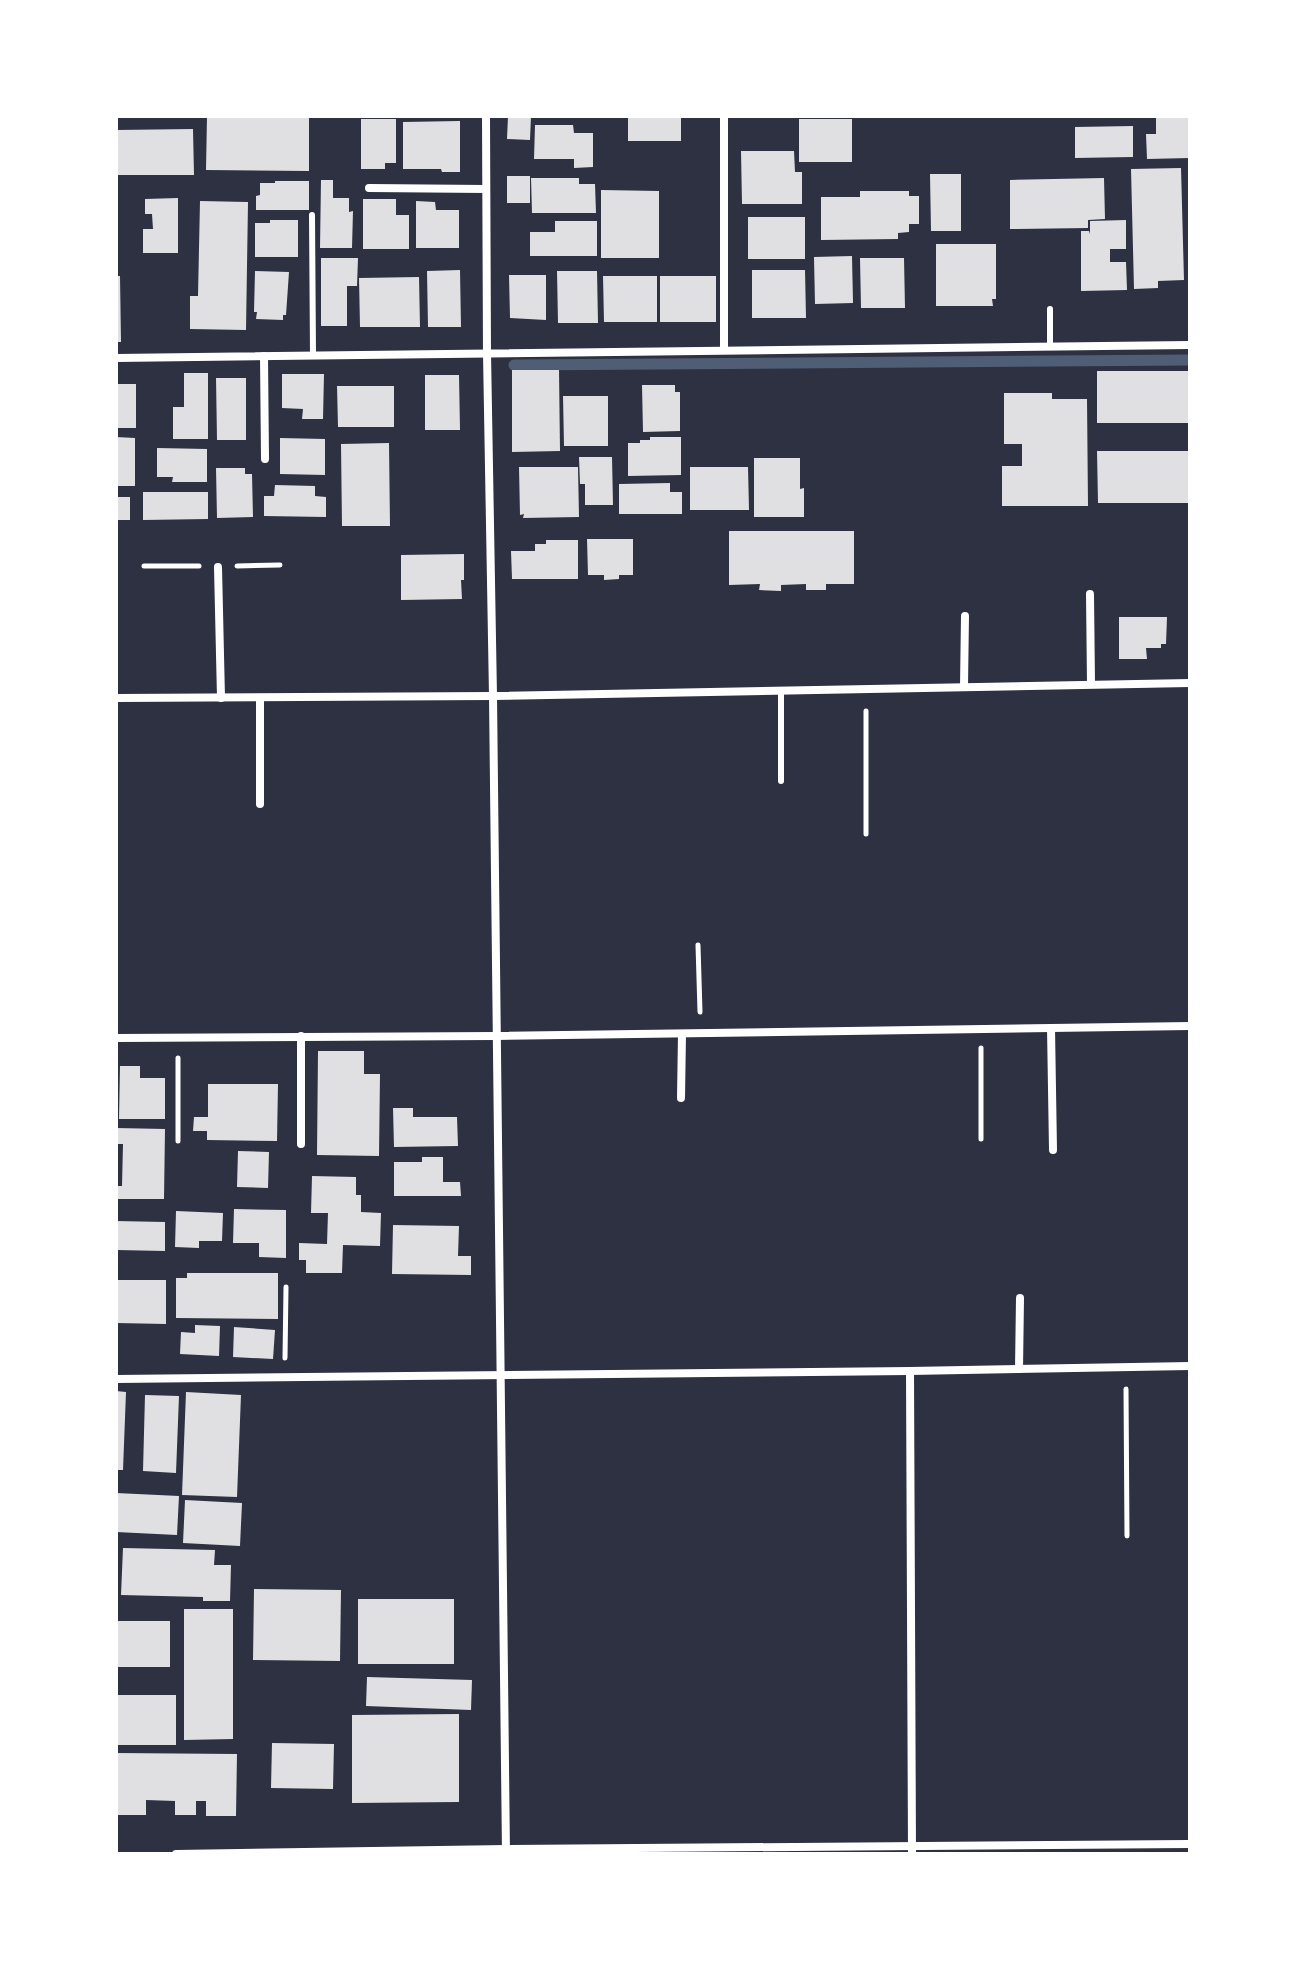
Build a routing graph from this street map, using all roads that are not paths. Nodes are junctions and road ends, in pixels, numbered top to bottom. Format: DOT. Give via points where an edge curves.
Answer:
graph roads {
  1 [pos="486,116"];
  2 [pos="724,116"];
  3 [pos="369,188"];
  4 [pos="486,189"];
  5 [pos="312,215"];
  6 [pos="1050,309"];
  7 [pos="1190,345"];
  8 [pos="1050,347"];
  9 [pos="724,350"];
  10 [pos="487,353"];
  11 [pos="313,355"];
  12 [pos="264,356"];
  13 [pos="116,358"];
  14 [pos="265,459"];
  15 [pos="218,567"];
  16 [pos="1090,594"];
  17 [pos="965,616"];
  18 [pos="1190,683"];
  19 [pos="1091,684"];
  20 [pos="964,686"];
  21 [pos="781,690"];
  22 [pos="493,696"];
  23 [pos="116,698"];
  24 [pos="221,698"];
  25 [pos="260,698"];
  26 [pos="781,781"];
  27 [pos="260,804"];
  28 [pos="1190,1026"];
  29 [pos="1051,1028"];
  30 [pos="682,1034"];
  31 [pos="301,1036"];
  32 [pos="496,1036"];
  33 [pos="116,1038"];
  34 [pos="681,1098"];
  35 [pos="301,1144"];
  36 [pos="1053,1150"];
  37 [pos="1020,1298"];
  38 [pos="1190,1366"];
  39 [pos="1019,1369"];
  40 [pos="910,1371"];
  41 [pos="501,1376"];
  42 [pos="116,1379"];
  43 [pos="1190,1844"];
  44 [pos="912,1850"];
  45 [pos="506,1851"];
  46 [pos="176,1854"];
  1 -- 4 [label="street"];
  2 -- 9 [label="street"];
  3 -- 4 [label="street"];
  4 -- 10 [label="street"];
  5 -- 11 [label="lane"];
  6 -- 8 [label="lane"];
  7 -- 8 [label="street"];
  8 -- 9 [label="street"];
  9 -- 10 [label="street"];
  10 -- 11 [label="street"];
  10 -- 22 [label="street"];
  11 -- 12 [label="street"];
  12 -- 13 [label="street"];
  12 -- 14 [label="street"];
  15 -- 24 [label="street"];
  16 -- 19 [label="street"];
  17 -- 20 [label="street"];
  18 -- 19 [label="street"];
  19 -- 20 [label="street"];
  20 -- 21 [label="street"];
  21 -- 22 [label="street"];
  21 -- 26 [label="lane"];
  22 -- 25 [label="street"];
  22 -- 32 [label="street"];
  23 -- 24 [label="street"];
  24 -- 25 [label="street"];
  25 -- 27 [label="street"];
  28 -- 29 [label="street"];
  29 -- 30 [label="street"];
  29 -- 36 [label="street"];
  30 -- 32 [label="street"];
  30 -- 34 [label="street"];
  31 -- 32 [label="street"];
  31 -- 33 [label="street"];
  31 -- 35 [label="street"];
  32 -- 41 [label="street"];
  37 -- 39 [label="street"];
  38 -- 39 [label="street"];
  39 -- 40 [label="street"];
  40 -- 41 [label="street"];
  40 -- 44 [label="street"];
  41 -- 42 [label="street"];
  41 -- 45 [label="street"];
  43 -- 44 [label="street"];
  44 -- 45 [label="street"];
  45 -- 46 [label="street"];
}
